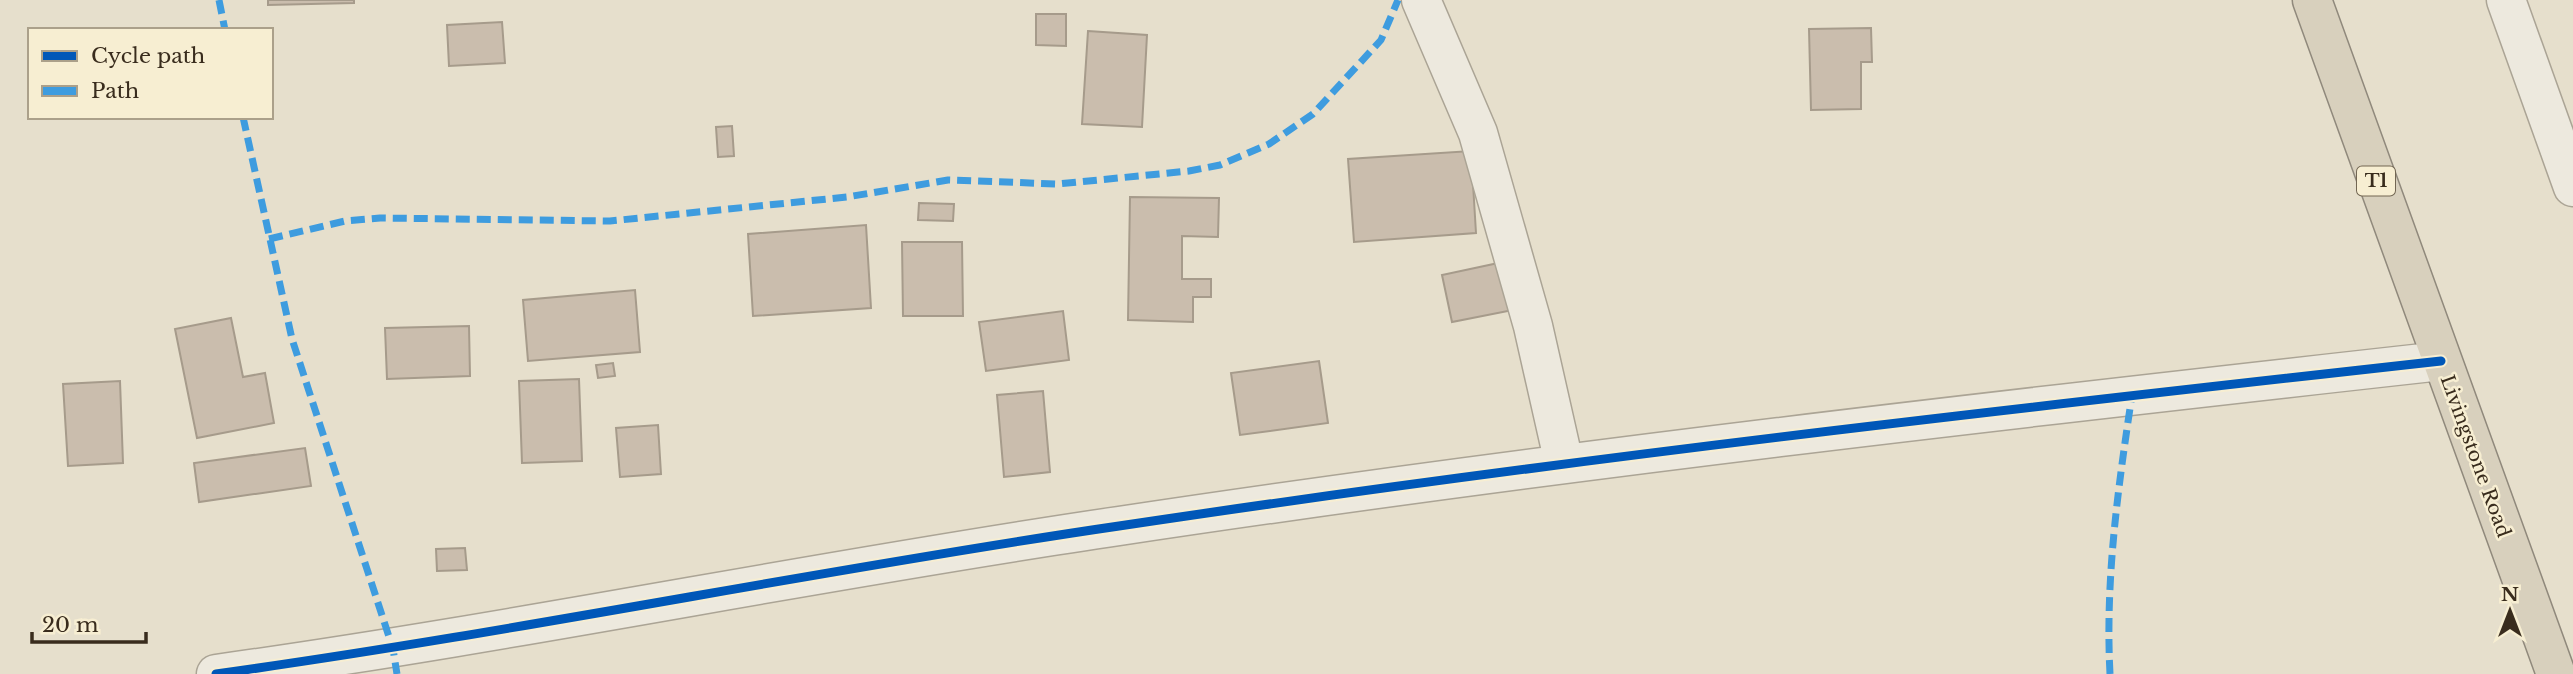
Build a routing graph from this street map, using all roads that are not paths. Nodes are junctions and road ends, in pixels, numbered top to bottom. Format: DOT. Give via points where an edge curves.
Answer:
graph roads {
  1 [pos="1421,0"];
  2 [pos="2312,0"];
  3 [pos="2506,0"];
  4 [pos="2573,187"];
  5 [pos="2441,361"];
  6 [pos="1564,463"];
  7 [pos="216,674"];
  8 [pos="2556,674"];
  1 -- 6 [label="street" via="1478,133 1533,326"];
  2 -- 5 [label="highway, Livingstone Road / T1"];
  3 -- 4 [label="street"];
  5 -- 6 [label="street"];
  5 -- 8 [label="highway, Livingstone Road / T1"];
  6 -- 7 [label="street" via="1114,526 393,649"];
}
